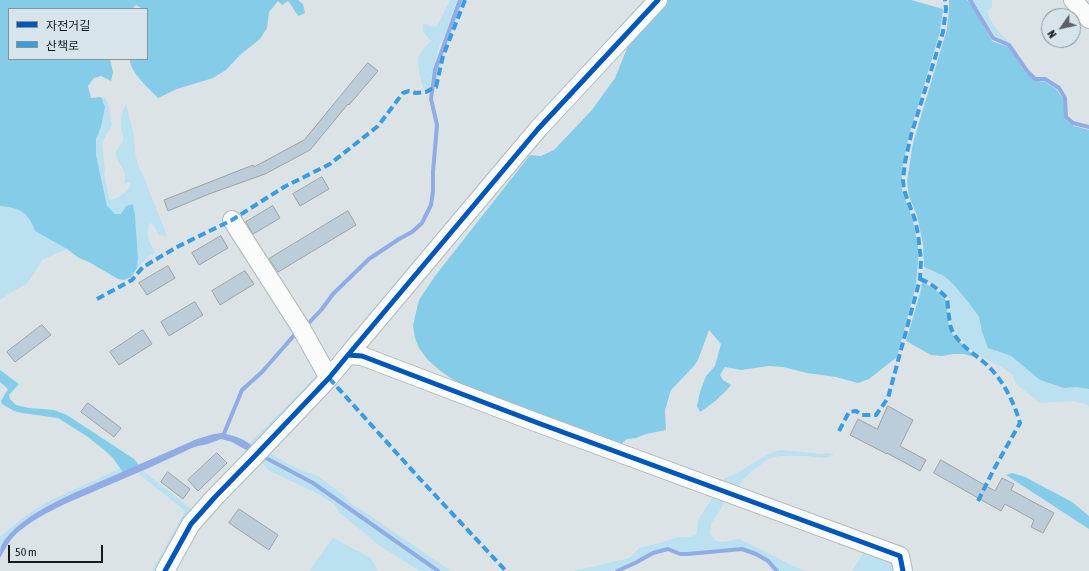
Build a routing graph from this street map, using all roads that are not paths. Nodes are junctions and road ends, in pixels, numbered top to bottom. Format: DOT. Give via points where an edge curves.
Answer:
graph roads {
  1 [pos="658,0"];
  2 [pos="1073,0"];
  3 [pos="1089,19"];
  4 [pos="232,220"];
  5 [pos="348,355"];
  6 [pos="329,378"];
  7 [pos="165,571"];
  8 [pos="903,571"];
  1 -- 5 [label="street" via="538,129"];
  2 -- 3 [label="street"];
  4 -- 6 [label="street" via="301,328"];
  5 -- 6 [label="street"];
  5 -- 8 [label="street" via="362,356 900,556"];
  6 -- 7 [label="street" via="191,524"];
}
